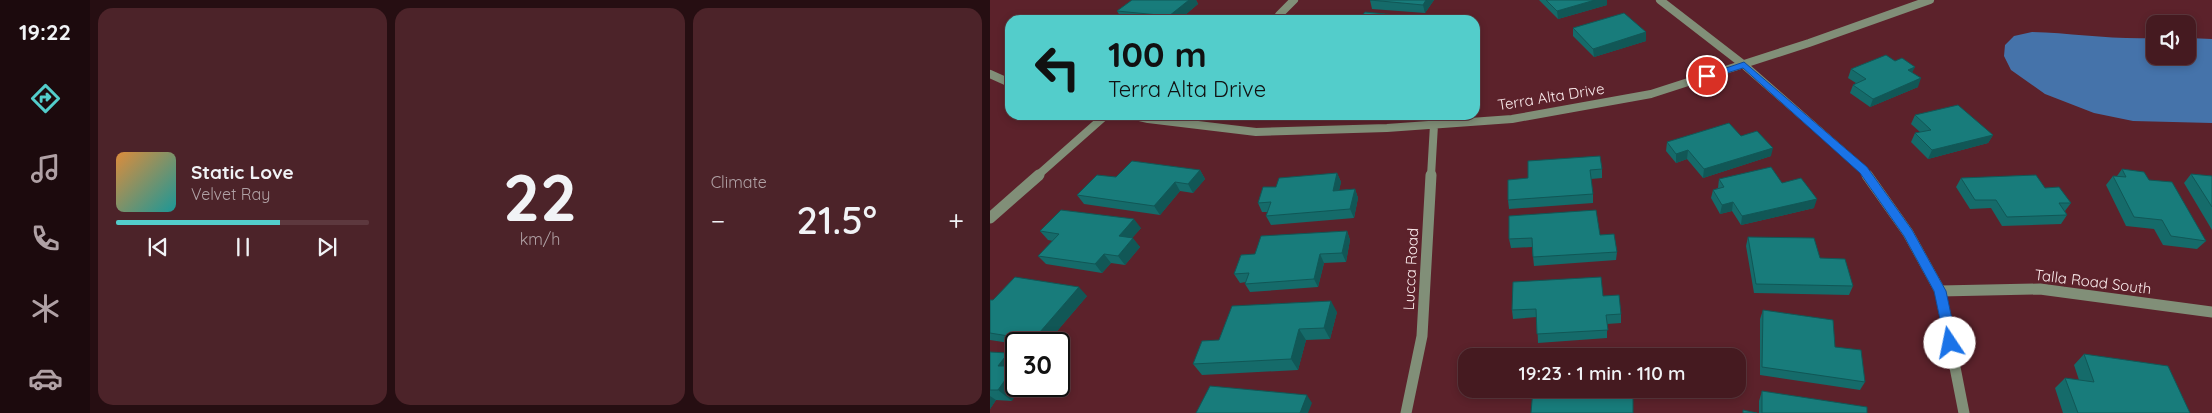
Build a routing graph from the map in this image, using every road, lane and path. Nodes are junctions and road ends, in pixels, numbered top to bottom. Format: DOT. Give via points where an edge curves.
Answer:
graph roads {
  1 [pos="1294,0"];
  2 [pos="1660,0"];
  3 [pos="1930,0"];
  4 [pos="1279,15"];
  5 [pos="1744,65"];
  6 [pos="990,74"];
  7 [pos="1005,80"];
  8 [pos="1100,120"];
  9 [pos="1156,120"];
  10 [pos="1434,125"];
  11 [pos="990,218"];
  12 [pos="1940,291"];
  13 [pos="2212,312"];
  14 [pos="1406,413"];
  15 [pos="1964,413"];
  1 -- 4 [label="street"];
  2 -- 5 [label="street"];
  3 -- 5 [label="street, Terra Alta Drive"];
  5 -- 10 [label="street, Terra Alta Drive" via="1651,94 1512,119"];
  5 -- 12 [label="street" via="1864,170 1908,233"];
  6 -- 7 [label="street"];
  8 -- 11 [label="street"];
  9 -- 10 [label="street, Terra Alta Drive" via="1256,132"];
  10 -- 14 [label="street, Lucca Road" via="1422,336"];
  12 -- 13 [label="street, Talla Road South" via="2040,289"];
  12 -- 15 [label="street"];
}
